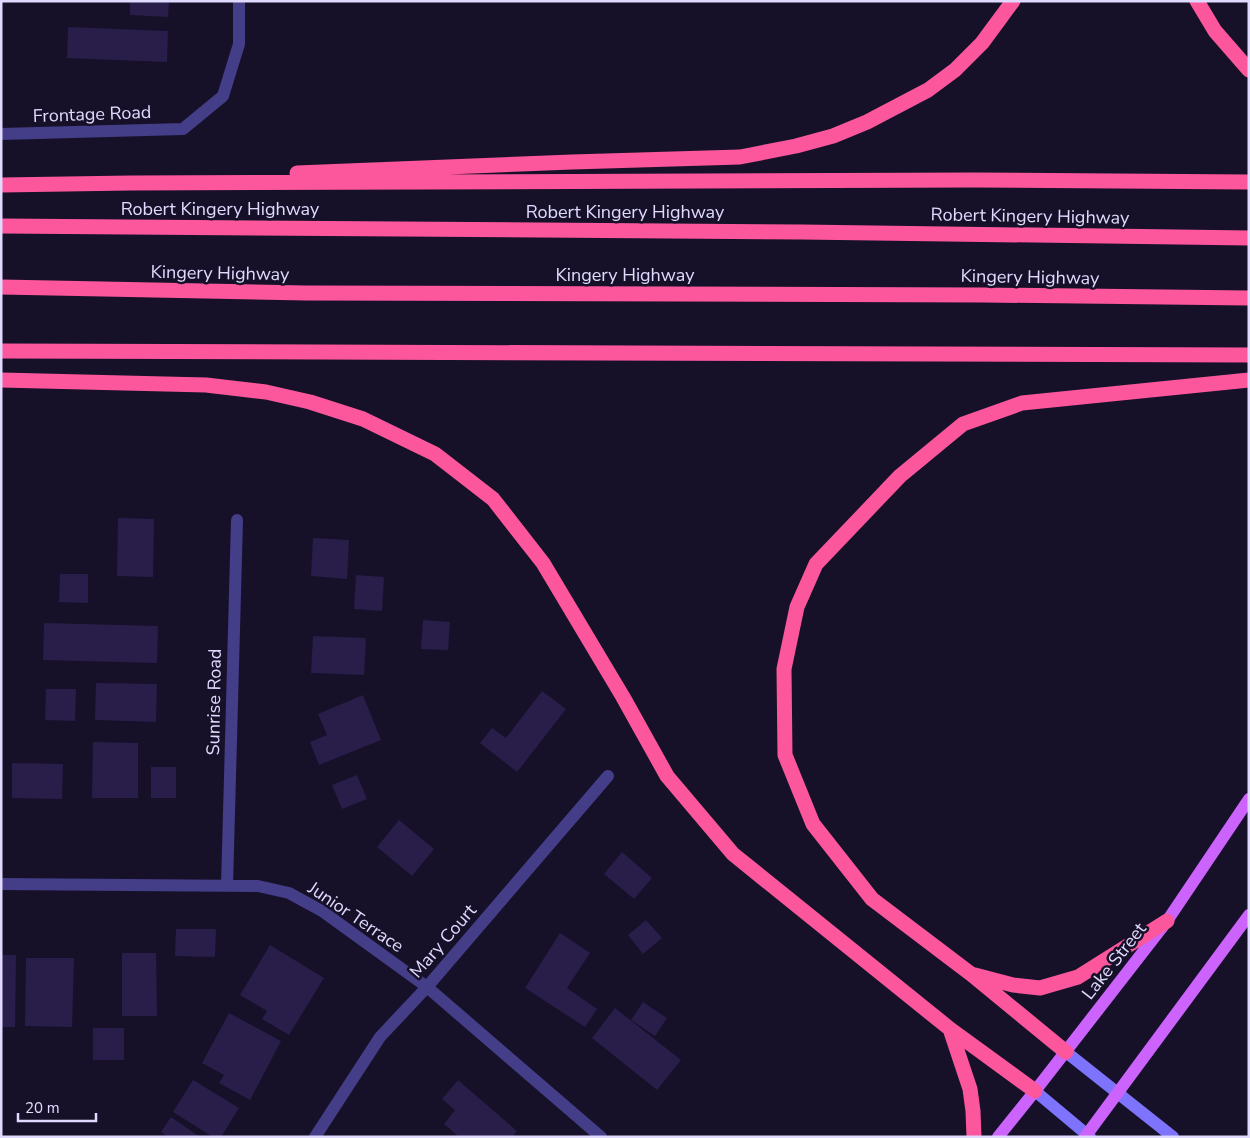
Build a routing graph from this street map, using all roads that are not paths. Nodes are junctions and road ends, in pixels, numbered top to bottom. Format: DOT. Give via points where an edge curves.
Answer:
graph roads {
  1 [pos="239,1"];
  2 [pos="1013,1"];
  3 [pos="1197,1"];
  4 [pos="1249,70"];
  5 [pos="1,134"];
  6 [pos="1249,182"];
  7 [pos="132,183"];
  8 [pos="1,185"];
  9 [pos="1,226"];
  10 [pos="1249,238"];
  11 [pos="1,288"];
  12 [pos="1249,298"];
  13 [pos="1,351"];
  14 [pos="1249,355"];
  15 [pos="1,380"];
  16 [pos="1249,380"];
  17 [pos="237,520"];
  18 [pos="608,776"];
  19 [pos="1249,799"];
  20 [pos="1,884"];
  21 [pos="227,886"];
  22 [pos="1249,915"];
  23 [pos="1167,921"];
  24 [pos="970,974"];
  25 [pos="427,987"];
  26 [pos="950,1029"];
  27 [pos="1066,1052"];
  28 [pos="1035,1091"];
  29 [pos="1119,1093"];
  30 [pos="1088,1136"];
  31 [pos="315,1137"];
  32 [pos="601,1137"];
  33 [pos="974,1137"];
  34 [pos="998,1137"];
  35 [pos="1173,1137"];
  1 -- 5 [label="street, Frontage Road" via="239,44 223,96 183,129"];
  2 -- 7 [label="highway" via="982,42 955,70 928,90 833,136 750,156 319,172"];
  3 -- 4 [label="highway" via="1215,31"];
  6 -- 7 [label="highway"];
  7 -- 8 [label="highway"];
  9 -- 10 [label="highway, Robert Kingery Highway"];
  11 -- 12 [label="highway, Kingery Highway" via="306,293 974,294"];
  13 -- 14 [label="highway"];
  15 -- 26 [label="highway" via="206,385 266,392 363,419 434,454 493,499 543,563 666,776 733,854"];
  16 -- 24 [label="highway" via="1022,403 963,424 900,476 816,564 798,607 784,669 785,754 813,824 872,899"];
  17 -- 21 [label="street, Sunrise Road"];
  18 -- 25 [label="street, Mary Court"];
  19 -- 23 [label="main road, Lake Street"];
  20 -- 21 [label="street, Junior Terrace"];
  21 -- 25 [label="street, Junior Terrace" via="258,886 290,893 322,911"];
  22 -- 29 [label="main road"];
  23 -- 24 [label="highway" via="1078,977 1040,988"];
  23 -- 27 [label="main road, Lake Street"];
  24 -- 27 [label="highway"];
  25 -- 31 [label="street, Mary Court" via="380,1037"];
  25 -- 32 [label="street, Junior Terrace"];
  26 -- 28 [label="highway"];
  26 -- 33 [label="highway" via="970,1089"];
  27 -- 28 [label="main road, Lake Street"];
  27 -- 29 [label="main road"];
  28 -- 30 [label="main road"];
  28 -- 34 [label="main road, Lake Street"];
  29 -- 30 [label="main road"];
  29 -- 35 [label="main road"];
}
